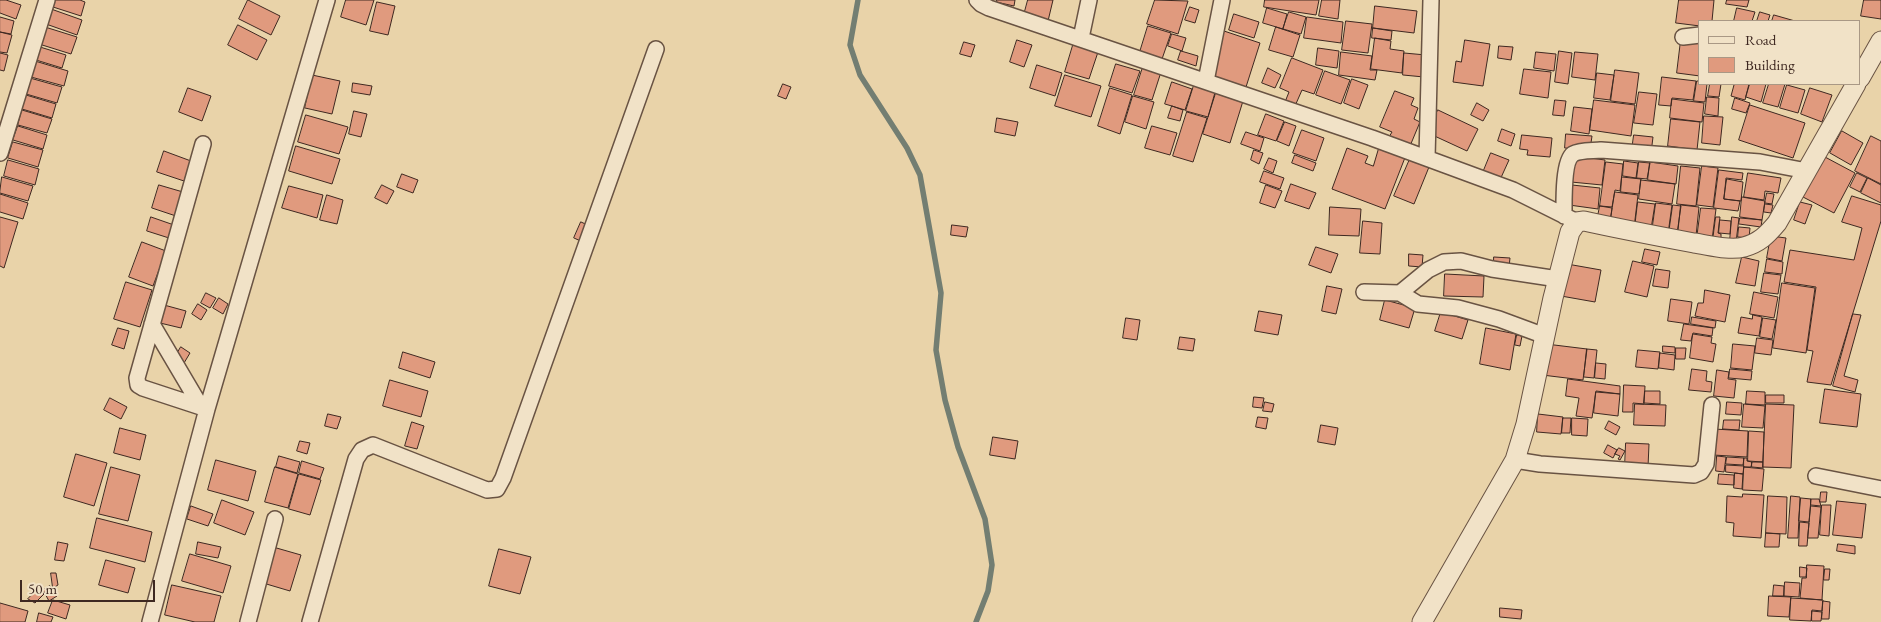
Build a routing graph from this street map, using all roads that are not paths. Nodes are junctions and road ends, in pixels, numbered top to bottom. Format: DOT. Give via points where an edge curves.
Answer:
graph roads {
  1 [pos="47,0"];
  2 [pos="327,0"];
  3 [pos="977,0"];
  4 [pos="1089,0"];
  5 [pos="1222,0"];
  6 [pos="1431,0"];
  7 [pos="1698,35"];
  8 [pos="1683,37"];
  9 [pos="1080,38"];
  10 [pos="1881,41"];
  11 [pos="656,49"];
  12 [pos="1861,76"];
  13 [pos="1206,81"];
  14 [pos="1855,85"];
  15 [pos="203,144"];
  16 [pos="0,153"];
  17 [pos="1427,158"];
  18 [pos="1807,171"];
  19 [pos="1570,219"];
  20 [pos="1558,279"];
  21 [pos="1364,292"];
  22 [pos="1400,293"];
  23 [pos="152,324"];
  24 [pos="1545,336"];
  25 [pos="1712,405"];
  26 [pos="204,408"];
  27 [pos="1515,460"];
  28 [pos="1816,476"];
  29 [pos="1881,489"];
  30 [pos="275,519"];
  31 [pos="150,622"];
  32 [pos="248,622"];
  33 [pos="310,622"];
  34 [pos="1422,622"];
  1 -- 16 [label="street"];
  2 -- 26 [label="street"];
  3 -- 9 [label="street" via="988,8"];
  4 -- 9 [label="street"];
  5 -- 13 [label="street"];
  6 -- 17 [label="street"];
  7 -- 8 [label="street"];
  9 -- 13 [label="street"];
  10 -- 12 [label="street"];
  11 -- 33 [label="street" via="497,489 487,490 373,445 362,450 356,459"];
  13 -- 17 [label="street"];
  14 -- 18 [label="street"];
  15 -- 23 [label="street"];
  17 -- 19 [label="street" via="1513,190"];
  18 -- 19 [label="street" via="1765,238 1741,248"];
  18 -- 19 [label="street" via="1760,162 1601,150 1574,153 1566,167"];
  19 -- 20 [label="street" via="1570,232"];
  20 -- 22 [label="street" via="1461,261 1444,262 1428,270"];
  20 -- 24 [label="street"];
  21 -- 22 [label="street"];
  22 -- 24 [label="street" via="1418,304 1458,308"];
  23 -- 26 [label="street"];
  23 -- 26 [label="street" via="137,378 138,385"];
  24 -- 27 [label="street"];
  25 -- 27 [label="street" via="1706,464 1701,472 1694,474"];
  26 -- 31 [label="street"];
  27 -- 34 [label="street"];
  28 -- 29 [label="street"];
  30 -- 32 [label="street"];
}
